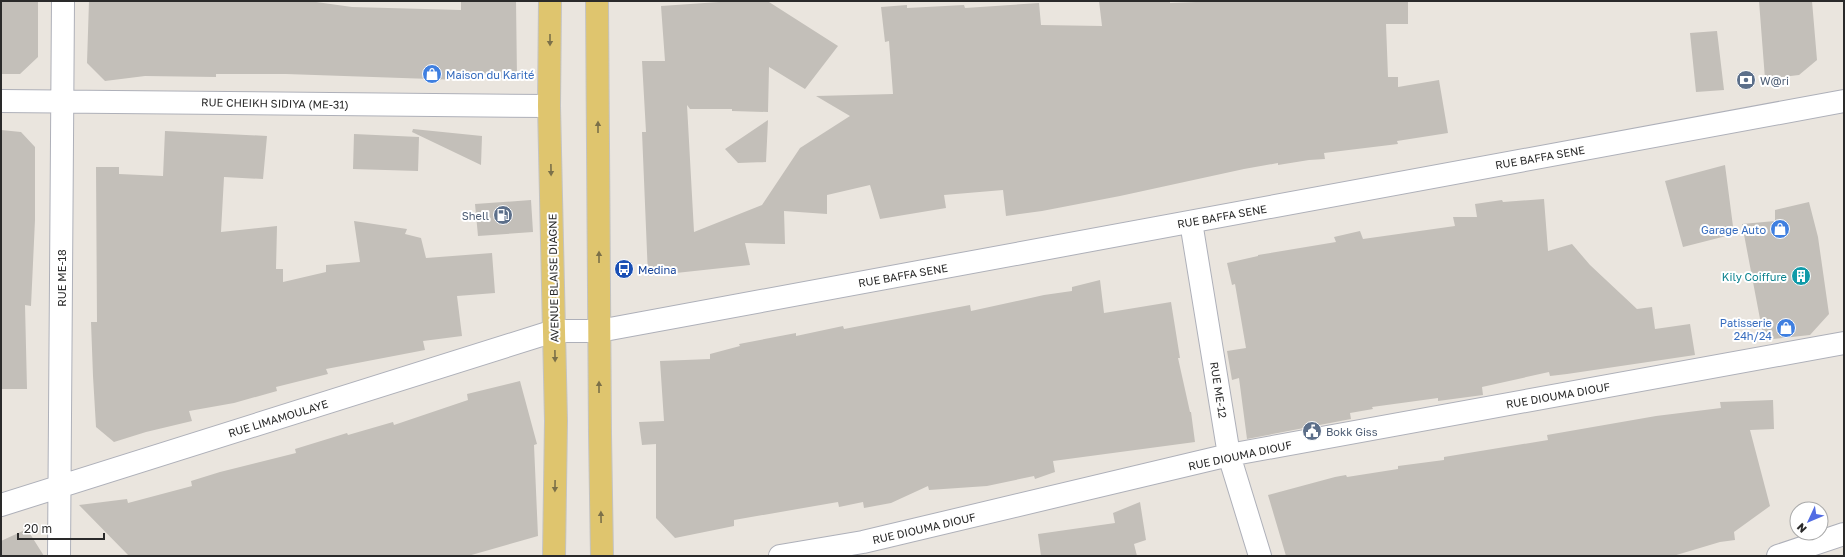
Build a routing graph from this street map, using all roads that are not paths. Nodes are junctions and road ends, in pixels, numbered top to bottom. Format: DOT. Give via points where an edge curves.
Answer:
graph roads {
  1 [pos="63,1"];
  2 [pos="550,1"];
  3 [pos="597,1"];
  4 [pos="1,101"];
  5 [pos="1844,101"];
  6 [pos="62,102"];
  7 [pos="549,106"];
  8 [pos="1191,222"];
  9 [pos="554,331"];
  10 [pos="599,331"];
  11 [pos="1844,343"];
  12 [pos="1229,455"];
  13 [pos="60,487"];
  14 [pos="1,505"];
  15 [pos="1844,534"];
  16 [pos="865,549"];
  17 [pos="59,556"];
  18 [pos="554,556"];
  19 [pos="602,556"];
  20 [pos="780,556"];
  21 [pos="1260,556"];
  22 [pos="1778,556"];
  1 -- 6 [label="street, RUE ME-18"];
  2 -- 7 [label="main road, AVENUE BLAISE DIAGNE, one-way"];
  10 -- 3 [label="main road, one-way"];
  4 -- 6 [label="street, RUE CHEIKH SIDIYA (ME-31)"];
  5 -- 8 [label="street, RUE BAFFA SENE"];
  6 -- 7 [label="street, RUE CHEIKH SIDIYA (ME-31)"];
  6 -- 13 [label="street, RUE ME-18"];
  7 -- 9 [label="main road, AVENUE BLAISE DIAGNE, one-way"];
  8 -- 10 [label="street, RUE BAFFA SENE"];
  8 -- 12 [label="street, RUE ME-12"];
  9 -- 10 [label="street, RUE BAFFA SENE"];
  9 -- 13 [label="street, RUE LIMAMOULAYE"];
  9 -- 18 [label="main road, AVENUE BLAISE DIAGNE, one-way"];
  19 -- 10 [label="main road, one-way"];
  11 -- 12 [label="street, RUE DIOUMA DIOUF"];
  12 -- 16 [label="street, RUE DIOUMA DIOUF"];
  12 -- 21 [label="street, RUE ME-12"];
  13 -- 14 [label="street, RUE LIMAMOULAYE"];
  13 -- 17 [label="street, RUE ME-18"];
  15 -- 22 [label="street"];
  16 -- 20 [label="street, RUE DIOUMA DIOUF"];
}
